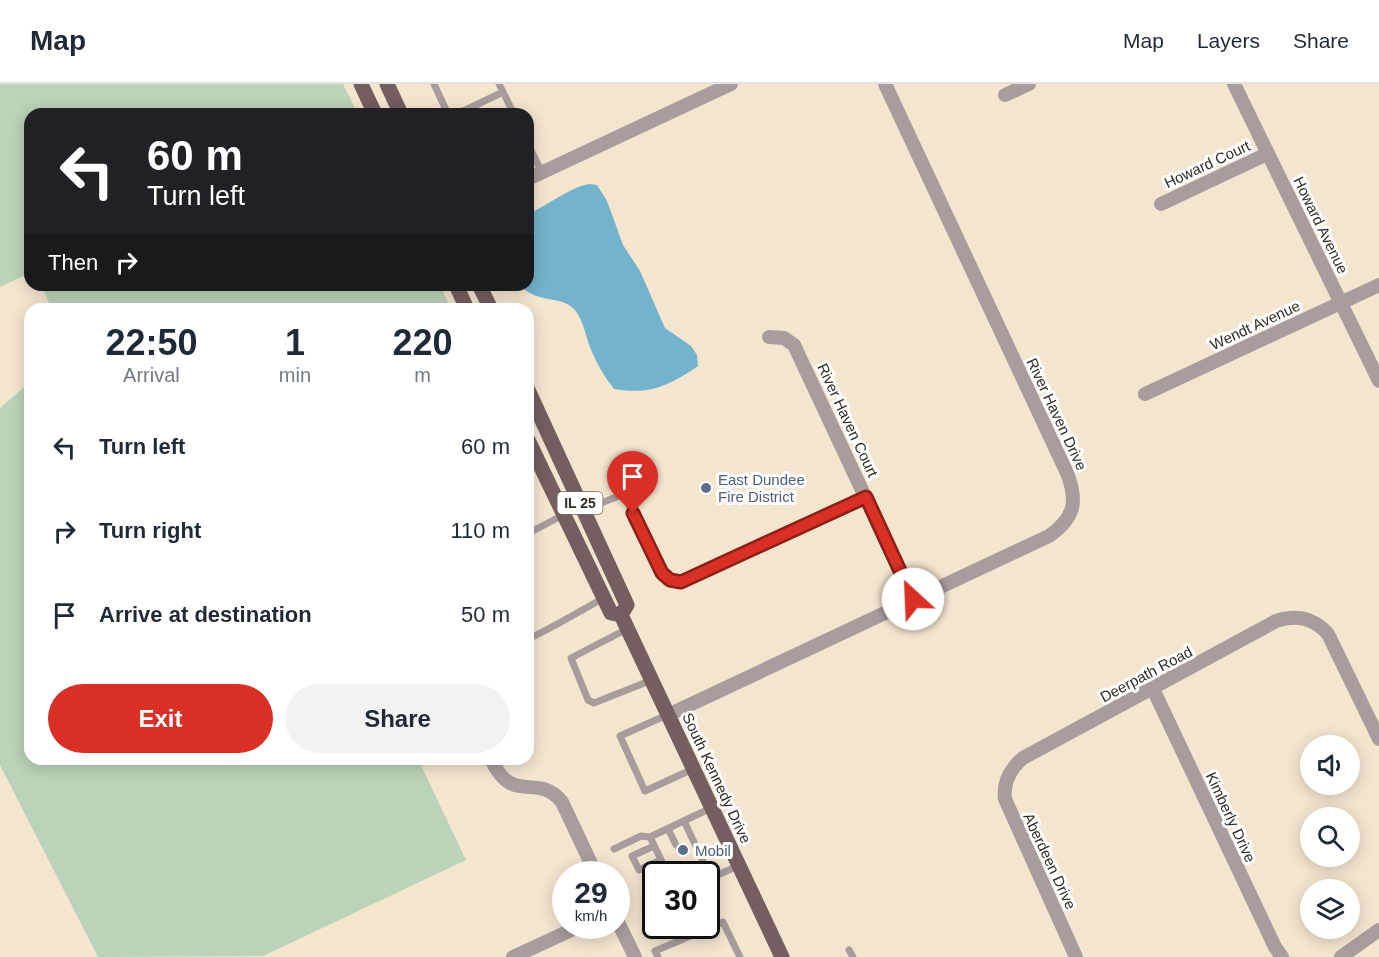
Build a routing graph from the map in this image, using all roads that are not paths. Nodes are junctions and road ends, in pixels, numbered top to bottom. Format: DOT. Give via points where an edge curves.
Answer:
graph roads {
  1 [pos="361,84"];
  2 [pos="387,84"];
  3 [pos="434,84"];
  4 [pos="499,84"];
  5 [pos="885,84"];
  6 [pos="1029,84"];
  7 [pos="1234,84"];
  8 [pos="724,86"];
  9 [pos="503,92"];
  10 [pos="1005,95"];
  11 [pos="372,108"];
  12 [pos="398,108"];
  13 [pos="445,108"];
  14 [pos="470,108"];
  15 [pos="511,108"];
  16 [pos="1267,154"];
  17 [pos="534,158"];
  18 [pos="542,173"];
  19 [pos="534,176"];
  20 [pos="1161,204"];
  21 [pos="1379,285"];
  22 [pos="1341,303"];
  23 [pos="769,337"];
  24 [pos="1379,381"];
  25 [pos="1145,394"];
  26 [pos="534,403"];
  27 [pos="534,454"];
  28 [pos="866,497"];
  29 [pos="583,510"];
  30 [pos="563,515"];
  31 [pos="534,530"];
  32 [pos="604,598"];
  33 [pos="913,599"];
  34 [pos="624,622"];
  35 [pos="534,636"];
  36 [pos="652,680"];
  37 [pos="1153,689"];
  38 [pos="668,715"];
  39 [pos="1379,739"];
  40 [pos="494,765"];
  41 [pos="693,769"];
  42 [pos="1008,776"];
  43 [pos="711,808"];
  44 [pos="684,821"];
  45 [pos="668,829"];
  46 [pos="650,837"];
  47 [pos="676,845"];
  48 [pos="654,846"];
  49 [pos="614,849"];
  50 [pos="661,860"];
  51 [pos="590,861"];
  52 [pos="701,861"];
  53 [pos="738,866"];
  54 [pos="720,874"];
  55 [pos="1379,930"];
  56 [pos="552,939"];
  57 [pos="626,939"];
  58 [pos="656,954"];
  59 [pos="513,957"];
  60 [pos="635,957"];
  61 [pos="740,957"];
  62 [pos="782,957"];
  63 [pos="1076,957"];
  64 [pos="1282,957"];
  65 [pos="1341,957"];
  1 -- 11 [label="main road"];
  2 -- 12 [label="main road"];
  3 -- 13 [label="lane"];
  4 -- 9 [label="lane"];
  5 -- 33 [label="street, River Haven Drive" via="1074,495 1067,519 1049,536"];
  6 -- 10 [label="street"];
  7 -- 16 [label="street, Howard Avenue"];
  8 -- 18 [label="street"];
  9 -- 14 [label="lane"];
  9 -- 15 [label="lane"];
  16 -- 20 [label="street, Howard Court"];
  16 -- 22 [label="street, Howard Avenue"];
  17 -- 18 [label="lane"];
  18 -- 19 [label="street"];
  21 -- 22 [label="street, Wendt Avenue"];
  22 -- 24 [label="street, Howard Avenue"];
  22 -- 25 [label="street, Wendt Avenue"];
  23 -- 28 [label="street, River Haven Court" via="784,338 794,345"];
  26 -- 29 [label="main road, South Kennedy Drive / IL 25"];
  27 -- 30 [label="main road, South Kennedy Drive / IL 25"];
  28 -- 29 [label="lane" via="681,582 662,573 624,494"];
  28 -- 33 [label="street, River Haven Court"];
  29 -- 34 [label="main road, South Kennedy Drive / IL 25" via="627,605"];
  30 -- 31 [label="lane"];
  30 -- 32 [label="main road, South Kennedy Drive / IL 25"];
  32 -- 34 [label="main road, South Kennedy Drive / IL 25" via="611,613"];
  32 -- 35 [label="lane"];
  33 -- 38 [label="street, River Haven Drive"];
  34 -- 36 [label="main road, South Kennedy Drive / IL 25"];
  34 -- 36 [label="lane" via="572,658 588,700 594,703"];
  36 -- 38 [label="main road, South Kennedy Drive / IL 25"];
  37 -- 39 [label="street, Deerpath Road" via="1276,621 1308,619 1321,626 1332,640"];
  37 -- 42 [label="street, Deerpath Road" via="1027,756"];
  37 -- 64 [label="street, Kimberly Drive"];
  38 -- 41 [label="main road, South Kennedy Drive / IL 25"];
  38 -- 41 [label="lane" via="620,736 640,782 645,791"];
  40 -- 51 [label="street" via="504,781 555,793"];
  41 -- 43 [label="main road, South Kennedy Drive / IL 25"];
  42 -- 63 [label="street, Aberdeen Drive" via="1006,804"];
  43 -- 44 [label="lane"];
  43 -- 53 [label="main road, South Kennedy Drive / IL 25"];
  44 -- 45 [label="lane"];
  44 -- 52 [label="lane"];
  45 -- 46 [label="lane"];
  45 -- 47 [label="lane"];
  46 -- 48 [label="lane"];
  46 -- 49 [label="lane" via="641,836"];
  48 -- 50 [label="lane"];
  48 -- 50 [label="lane" via="632,856 639,870"];
  53 -- 54 [label="lane"];
  53 -- 62 [label="main road, South Kennedy Drive / IL 25"];
  55 -- 65 [label="street"];
  56 -- 59 [label="street"];
  57 -- 60 [label="street"];
  58 -- 61 [label="lane" via="723,922"];
}
